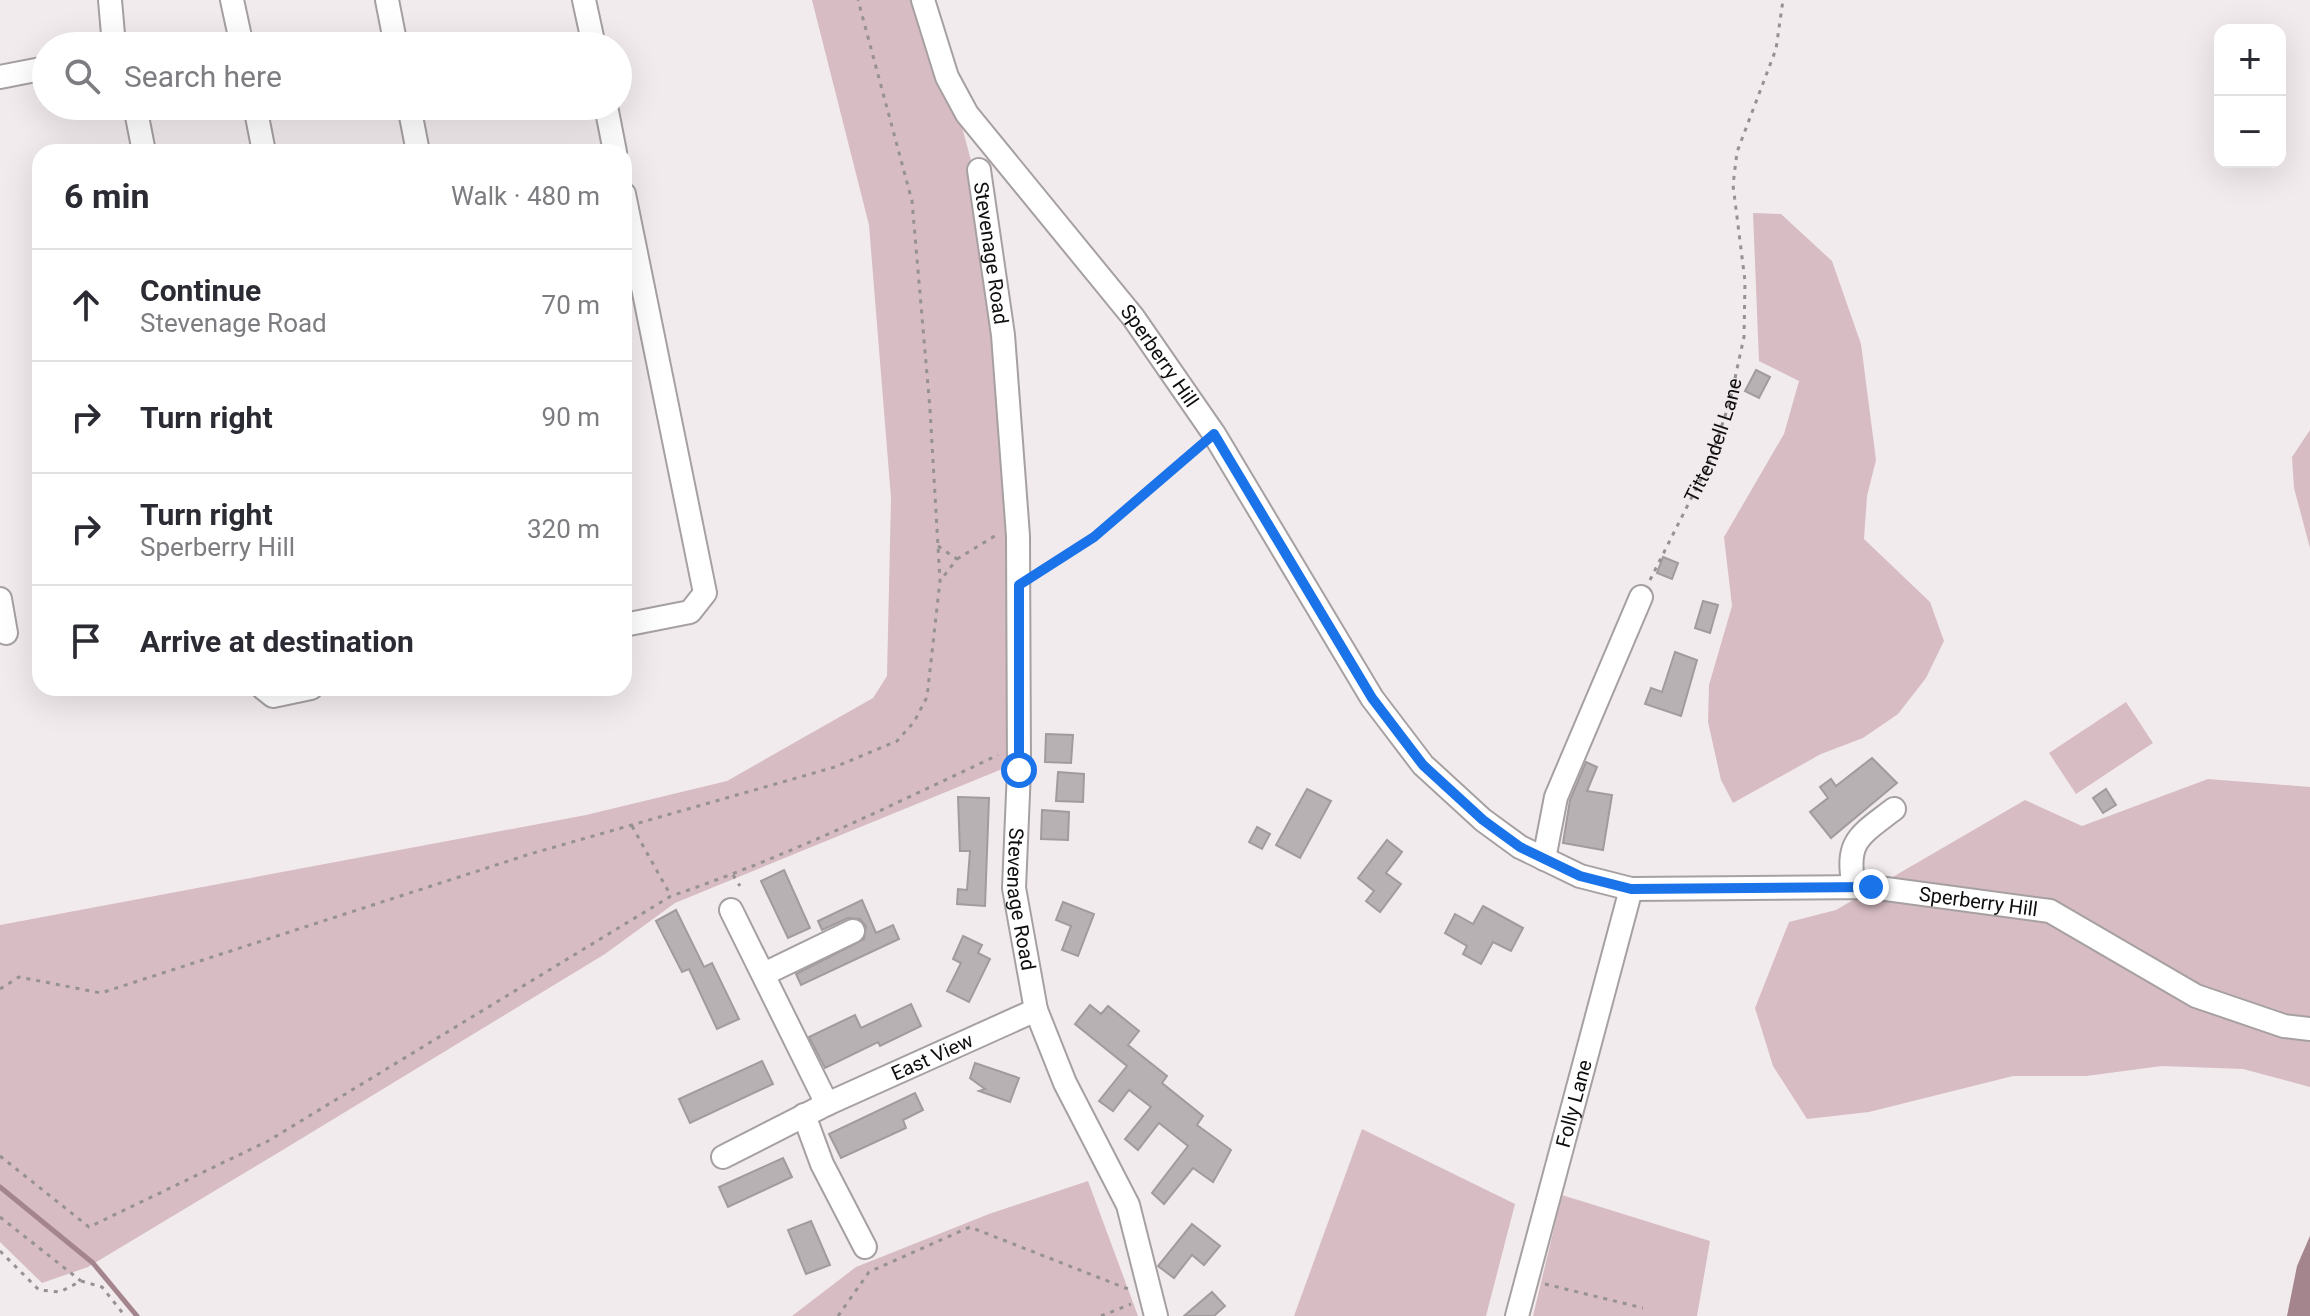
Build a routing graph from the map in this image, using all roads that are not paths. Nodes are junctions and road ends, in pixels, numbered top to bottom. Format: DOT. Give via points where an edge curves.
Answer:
graph roads {
  1 [pos="110,0"];
  2 [pos="232,0"];
  3 [pos="387,0"];
  4 [pos="584,0"];
  5 [pos="923,0"];
  6 [pos="113,32"];
  7 [pos="239,32"];
  8 [pos="393,32"];
  9 [pos="591,32"];
  10 [pos="32,71"];
  11 [pos="0,77"];
  12 [pos="138,120"];
  13 [pos="258,120"];
  14 [pos="412,120"];
  15 [pos="609,120"];
  16 [pos="142,144"];
  17 [pos="262,144"];
  18 [pos="416,144"];
  19 [pos="613,144"];
  20 [pos="979,170"];
  21 [pos="632,233"];
  22 [pos="1641,597"];
  23 [pos="0,599"];
  24 [pos="632,623"];
  25 [pos="6,633"];
  26 [pos="1894,809"];
  27 [pos="1544,859"];
  28 [pos="1854,887"];
  29 [pos="1631,889"];
  30 [pos="731,910"];
  31 [pos="853,931"];
  32 [pos="764,974"];
  33 [pos="1036,1010"];
  34 [pos="2310,1029"];
  35 [pos="827,1104"];
  36 [pos="804,1115"];
  37 [pos="723,1157"];
  38 [pos="865,1247"];
  39 [pos="1153,1307"];
  40 [pos="1517,1316"];
  1 -- 6 [label="street"];
  2 -- 7 [label="street"];
  3 -- 8 [label="street"];
  4 -- 9 [label="street"];
  5 -- 27 [label="street, Sperberry Hill" via="947,77 967,114 1133,317 1214,434 1372,698 1423,765 1483,820"];
  10 -- 11 [label="street"];
  12 -- 16 [label="street"];
  13 -- 17 [label="street"];
  14 -- 18 [label="street"];
  15 -- 19 [label="street"];
  20 -- 33 [label="street, Stevenage Road" via="1003,335 1019,585 1014,888"];
  21 -- 24 [label="street" via="705,593 690,612"];
  22 -- 27 [label="street" via="1556,797"];
  23 -- 25 [label="street"];
  26 -- 28 [label="street" via="1855,841 1849,859"];
  27 -- 29 [label="street, Sperberry Hill" via="1580,876"];
  28 -- 29 [label="street, Sperberry Hill"];
  28 -- 34 [label="street, Sperberry Hill" via="2050,911 2196,996 2284,1026"];
  29 -- 40 [label="street, Folly Lane"];
  30 -- 32 [label="street"];
  31 -- 32 [label="street"];
  32 -- 35 [label="street"];
  33 -- 35 [label="street, East View"];
  33 -- 39 [label="street, Stevenage Road" via="1065,1083 1128,1205"];
  35 -- 36 [label="street, East View"];
  36 -- 37 [label="street, East View"];
  36 -- 38 [label="street" via="822,1164"];
}
